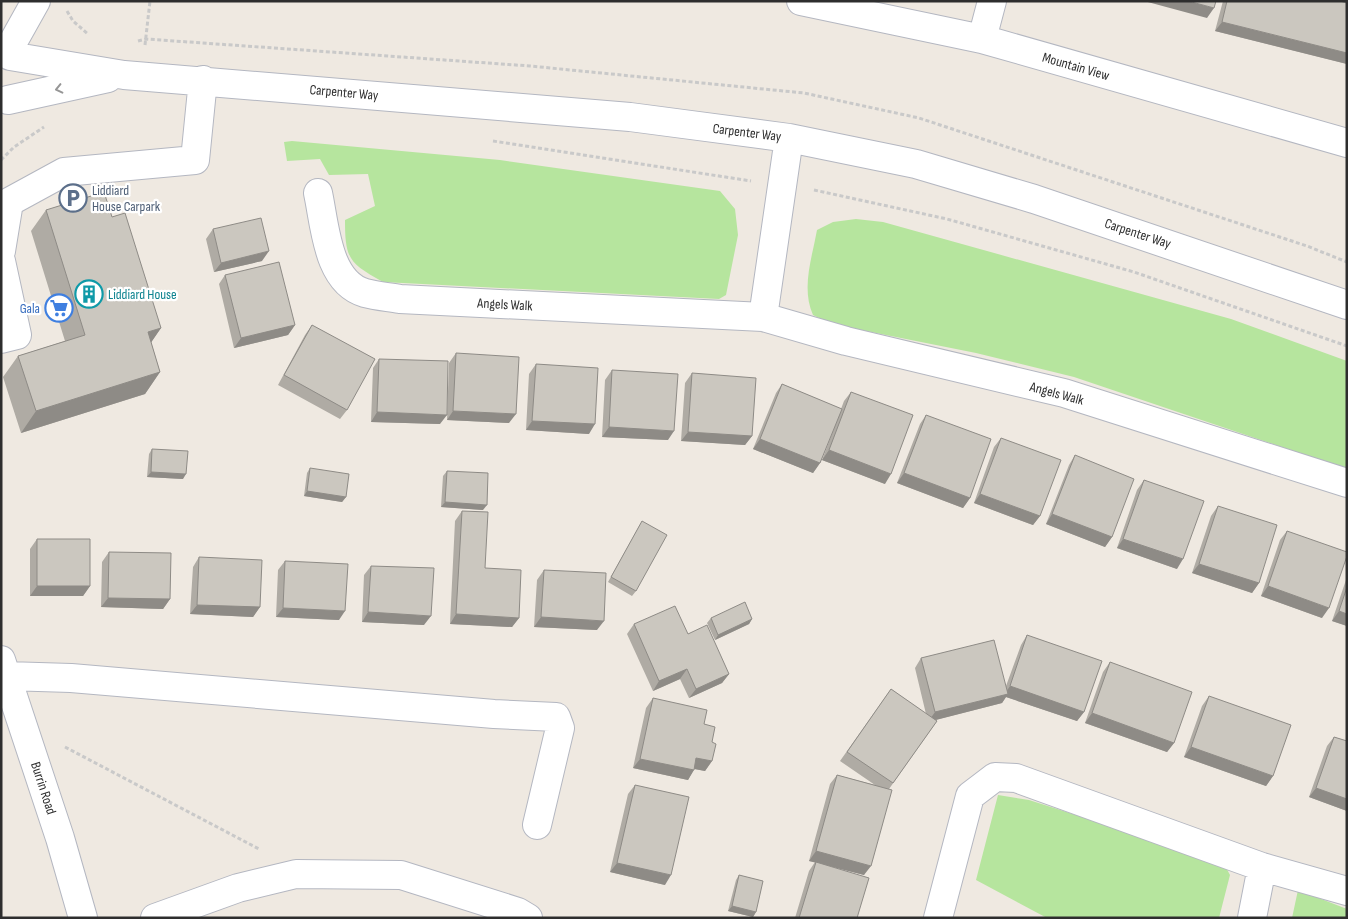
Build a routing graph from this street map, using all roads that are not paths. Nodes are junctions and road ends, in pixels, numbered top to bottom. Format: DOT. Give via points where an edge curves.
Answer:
graph roads {
  1 [pos="36,1"];
  2 [pos="801,1"];
  3 [pos="992,1"];
  4 [pos="982,39"];
  5 [pos="6,49"];
  6 [pos="133,76"];
  7 [pos="203,80"];
  8 [pos="5,107"];
  9 [pos="789,138"];
  10 [pos="1347,143"];
  11 [pos="318,193"];
  12 [pos="1,251"];
  13 [pos="1,261"];
  14 [pos="1347,305"];
  15 [pos="763,317"];
  16 [pos="1,339"];
  17 [pos="1347,483"];
  18 [pos="4,668"];
  19 [pos="537,825"];
  20 [pos="1262,867"];
  21 [pos="1347,891"];
  22 [pos="82,918"];
  23 [pos="155,918"];
  24 [pos="528,918"];
  25 [pos="938,918"];
  26 [pos="1252,918"];
  1 -- 5 [label="street"];
  2 -- 4 [label="street, Mountain View"];
  3 -- 4 [label="street"];
  4 -- 10 [label="street, Mountain View"];
  5 -- 6 [label="street, Carpenter Way"];
  5 -- 8 [label="street" via="13,70 12,90"];
  6 -- 7 [label="street, Carpenter Way"];
  6 -- 8 [label="street, Carpenter Way, one-way"];
  7 -- 9 [label="street, Carpenter Way" via="630,117"];
  7 -- 12 [label="street" via="195,160 64,172 9,202"];
  9 -- 14 [label="street, Carpenter Way" via="916,164 998,188 1203,254"];
  9 -- 15 [label="street"];
  11 -- 15 [label="street, Angels Walk" via="333,261 345,282 364,293 400,298"];
  13 -- 16 [label="street" via="17,335"];
  15 -- 17 [label="street, Angels Walk" via="1064,393"];
  18 -- 19 [label="street" via="71,678 484,714 556,717 560,728"];
  18 -- 22 [label="street, Burrin Road" via="60,838"];
  20 -- 21 [label="street"];
  20 -- 25 [label="street" via="1016,778 995,777 970,796"];
  20 -- 26 [label="street"];
  23 -- 24 [label="street" via="238,888 296,874 401,875"];
}
